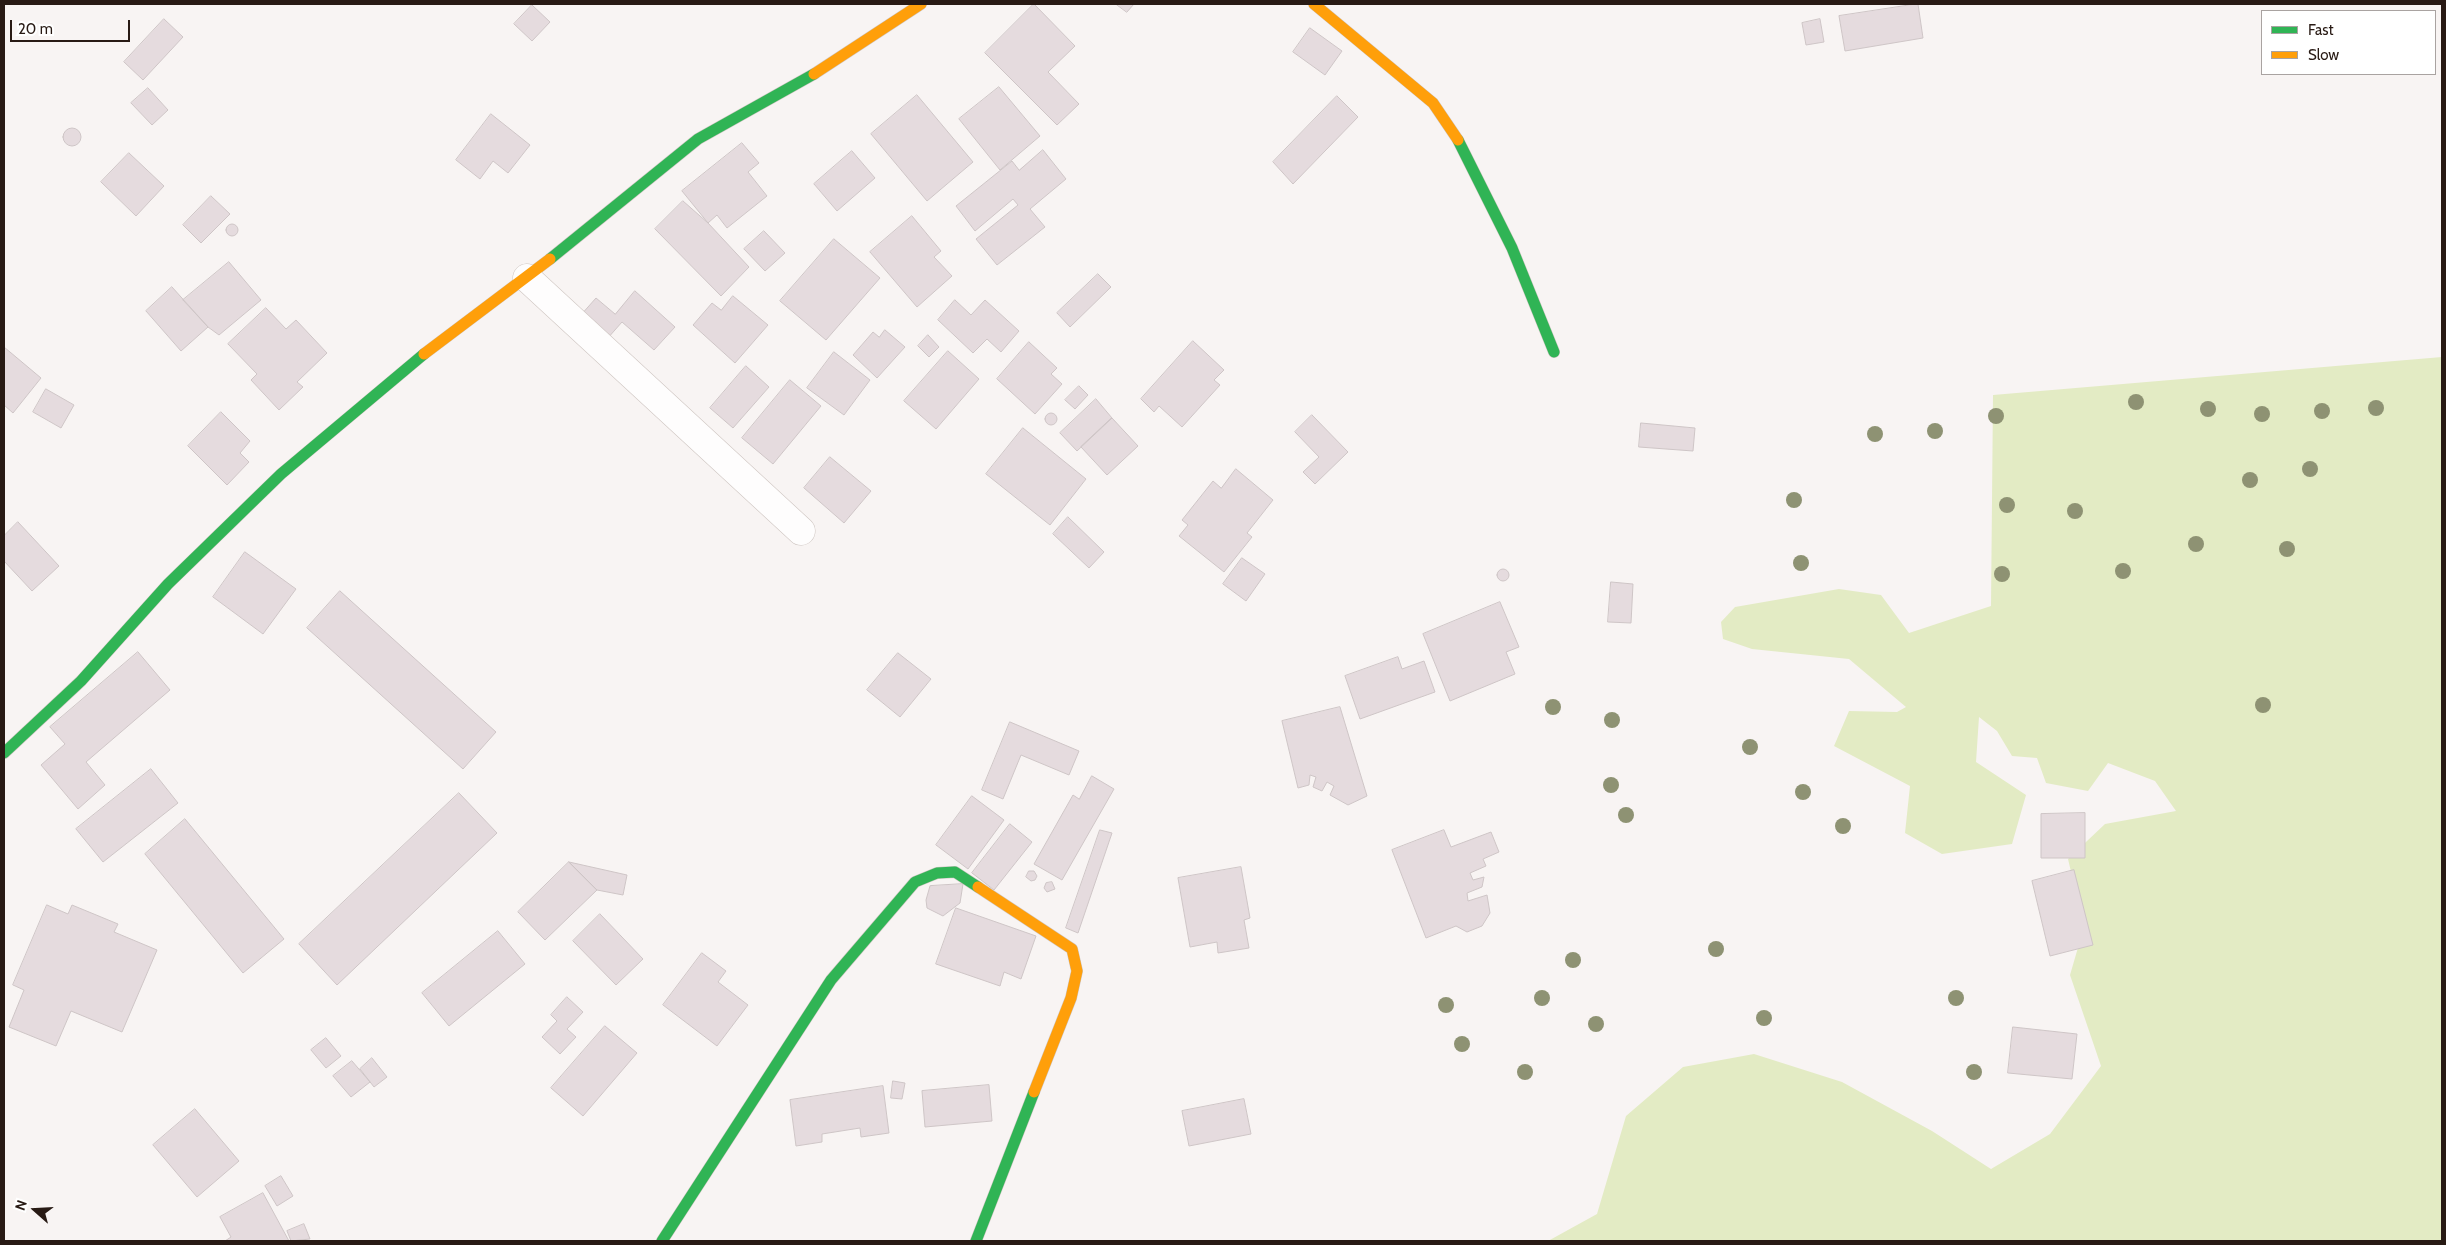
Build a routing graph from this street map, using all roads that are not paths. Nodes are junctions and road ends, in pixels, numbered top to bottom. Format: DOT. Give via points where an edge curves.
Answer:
graph roads {
  1 [pos="920,4"];
  2 [pos="1314,4"];
  3 [pos="527,278"];
  4 [pos="1554,352"];
  5 [pos="801,531"];
  6 [pos="4,753"];
  7 [pos="662,1241"];
  8 [pos="976,1241"];
  1 -- 3 [label="street" via="828,66 698,140"];
  2 -- 4 [label="street" via="1433,103 1456,136 1512,248"];
  3 -- 5 [label="street"];
  3 -- 6 [label="street" via="420,357 281,474 168,584 81,681"];
  7 -- 8 [label="street" via="830,980 915,882 937,873 955,872 1072,949 1077,971 1070,998"];
}
